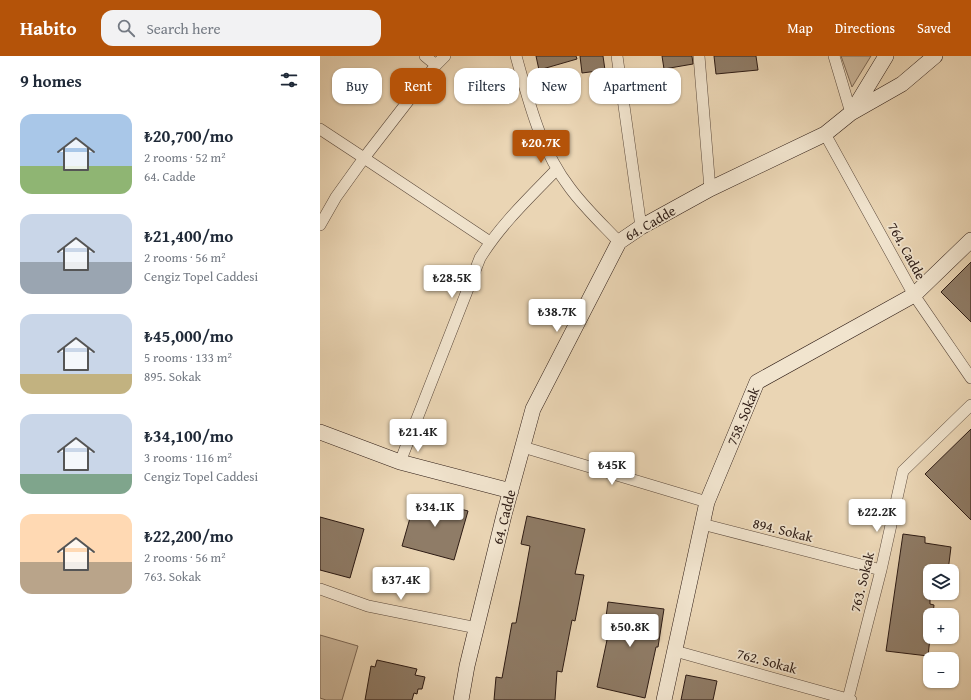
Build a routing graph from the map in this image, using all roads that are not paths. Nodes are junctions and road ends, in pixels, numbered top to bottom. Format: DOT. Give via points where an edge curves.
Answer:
graph roads {
  1 [pos="425,56"];
  2 [pos="445,56"];
  3 [pos="516,56"];
  4 [pos="617,56"];
  5 [pos="699,56"];
  6 [pos="834,56"];
  7 [pos="886,56"];
  8 [pos="935,56"];
  9 [pos="436,65"];
  10 [pos="851,113"];
  11 [pos="320,129"];
  12 [pos="825,134"];
  13 [pos="364,158"];
  14 [pos="557,169"];
  15 [pos="710,189"];
  16 [pos="320,225"];
  17 [pos="641,227"];
  18 [pos="971,240"];
  19 [pos="490,242"];
  20 [pos="619,242"];
  21 [pos="914,295"];
  22 [pos="971,378"];
  23 [pos="971,405"];
  24 [pos="320,432"];
  25 [pos="523,447"];
  26 [pos="400,462"];
  27 [pos="511,491"];
  28 [pos="707,502"];
  29 [pos="702,524"];
  30 [pos="881,570"];
  31 [pos="320,589"];
  32 [pos="477,628"];
  33 [pos="675,651"];
  34 [pos="850,699"];
  35 [pos="461,700"];
  36 [pos="664,700"];
  1 -- 9 [label="street"];
  2 -- 9 [label="street"];
  3 -- 14 [label="street" via="538,130"];
  4 -- 17 [label="street"];
  5 -- 15 [label="street"];
  6 -- 10 [label="street"];
  7 -- 10 [label="main road"];
  8 -- 10 [label="main road, 64. Cadde" via="902,84"];
  9 -- 13 [label="street"];
  10 -- 12 [label="main road, 64. Cadde"];
  11 -- 13 [label="street"];
  12 -- 15 [label="main road, 64. Cadde"];
  12 -- 21 [label="street, 764. Cadde"];
  13 -- 16 [label="street"];
  13 -- 19 [label="street"];
  14 -- 19 [label="street"];
  14 -- 20 [label="street" via="584,206"];
  15 -- 17 [label="main road, 64. Cadde"];
  17 -- 20 [label="main road, 64. Cadde"];
  18 -- 21 [label="main road, 758. Sokak"];
  19 -- 26 [label="street" via="480,258"];
  20 -- 25 [label="main road, 64. Cadde" via="533,409"];
  21 -- 22 [label="street, 764. Cadde"];
  21 -- 28 [label="main road, 758. Sokak" via="757,382"];
  23 -- 30 [label="street, 763. Sokak" via="903,471"];
  24 -- 26 [label="main road"];
  25 -- 27 [label="main road, 64. Cadde"];
  25 -- 28 [label="street"];
  26 -- 27 [label="main road"];
  27 -- 32 [label="main road, 64. Cadde"];
  28 -- 29 [label="main road, 758. Sokak"];
  29 -- 30 [label="street, 894. Sokak"];
  29 -- 33 [label="main road, 758. Sokak"];
  30 -- 34 [label="street, 763. Sokak"];
  31 -- 32 [label="street" via="368,606"];
  32 -- 35 [label="main road, 64. Cadde"];
  33 -- 34 [label="street, 762. Sokak"];
  33 -- 36 [label="main road, 758. Sokak"];
}
